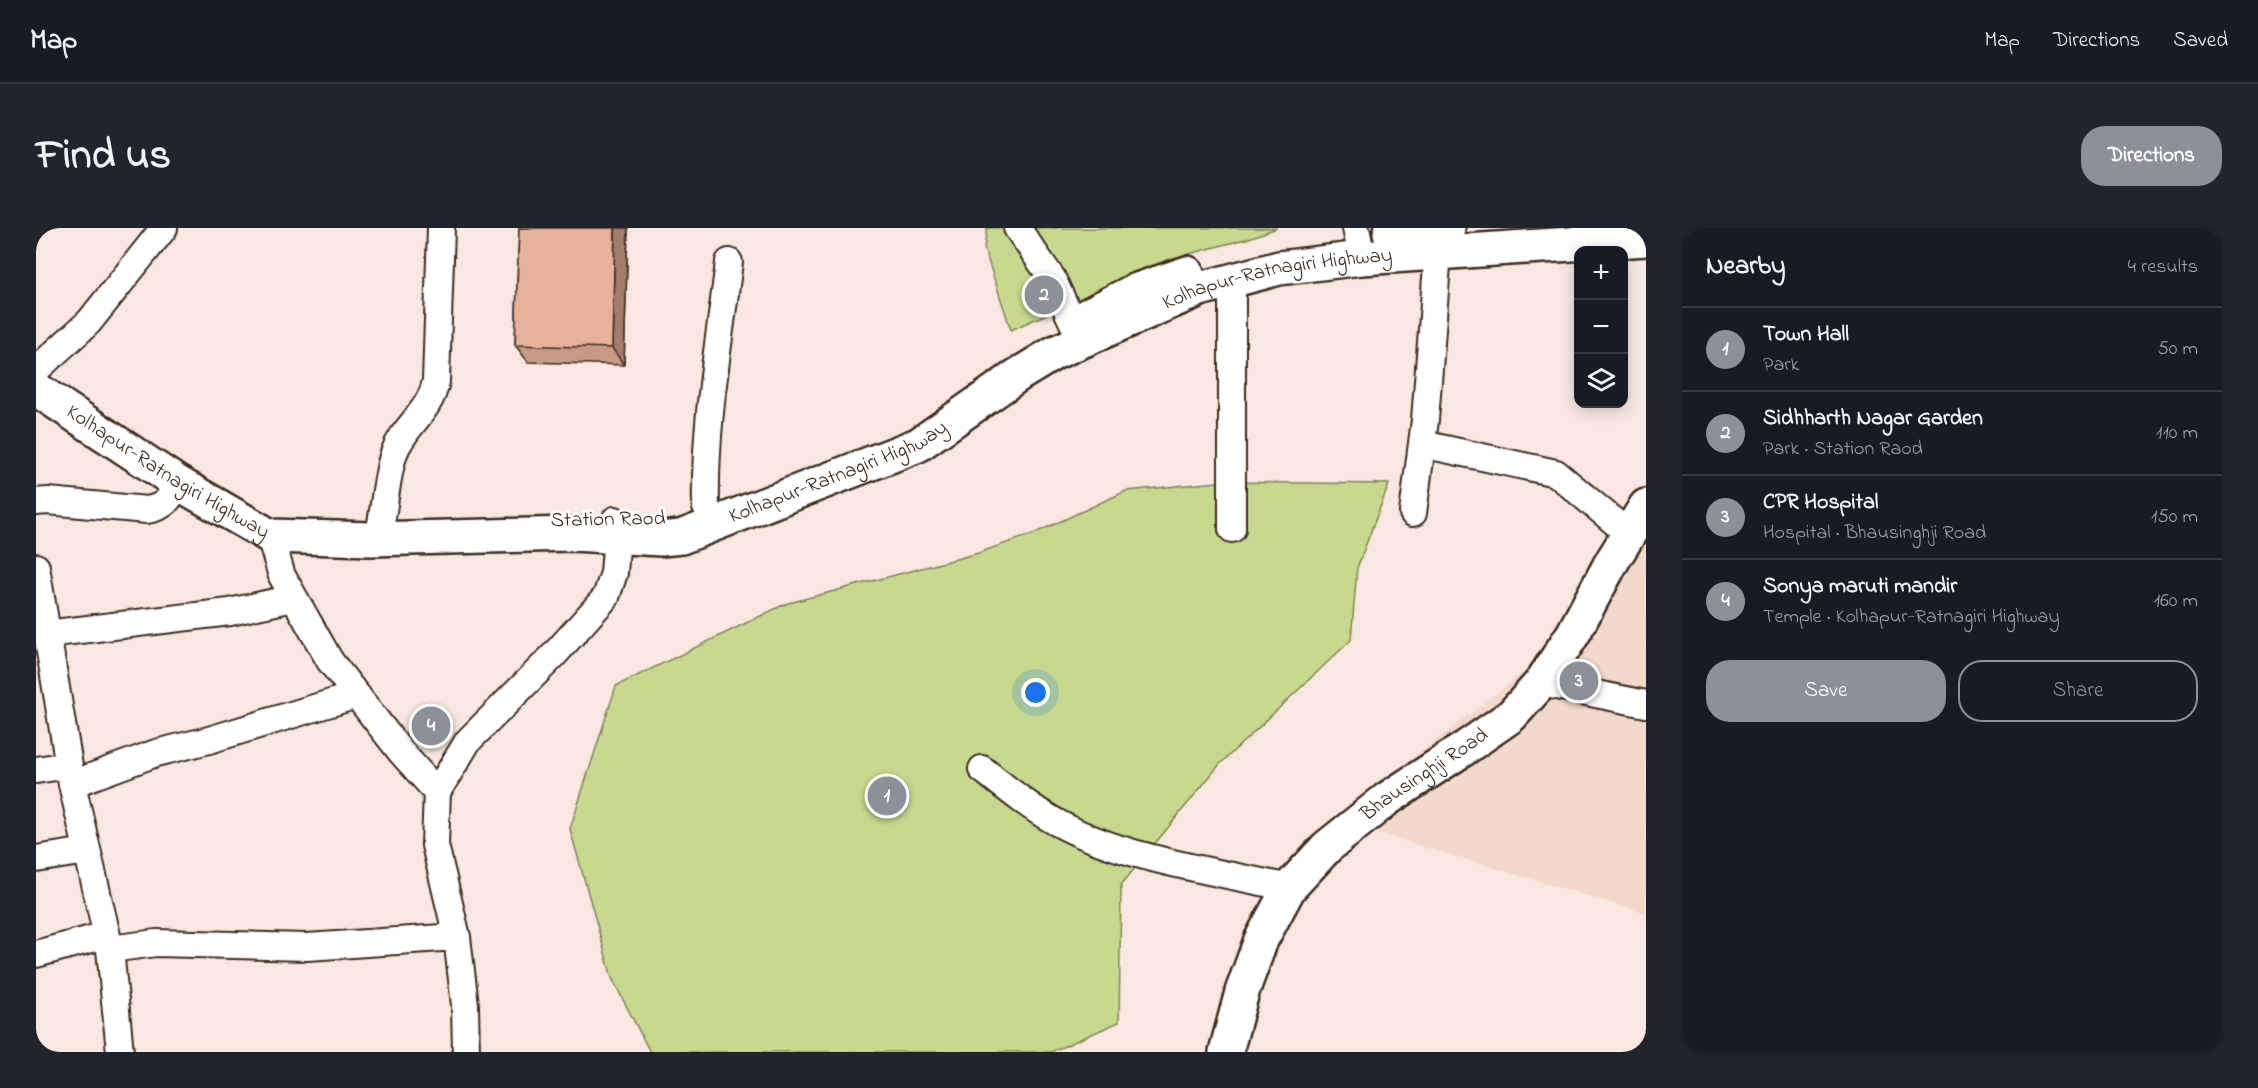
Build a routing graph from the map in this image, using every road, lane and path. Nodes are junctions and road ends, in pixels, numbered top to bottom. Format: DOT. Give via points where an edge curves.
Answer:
graph roads {
  1 [pos="164,228"];
  2 [pos="441,228"];
  3 [pos="1017,228"];
  4 [pos="1646,239"];
  5 [pos="1443,240"];
  6 [pos="1359,241"];
  7 [pos="729,262"];
  8 [pos="1232,280"];
  9 [pos="1073,323"];
  10 [pos="36,372"];
  11 [pos="36,389"];
  12 [pos="1422,444"];
  13 [pos="178,483"];
  14 [pos="36,502"];
  15 [pos="1646,506"];
  16 [pos="706,507"];
  17 [pos="1413,513"];
  18 [pos="381,523"];
  19 [pos="616,528"];
  20 [pos="1232,529"];
  21 [pos="1629,534"];
  22 [pos="270,536"];
  23 [pos="36,567"];
  24 [pos="293,598"];
  25 [pos="46,634"];
  26 [pos="1541,683"];
  27 [pos="357,695"];
  28 [pos="1646,704"];
  29 [pos="982,769"];
  30 [pos="36,770"];
  31 [pos="71,775"];
  32 [pos="437,792"];
  33 [pos="87,851"];
  34 [pos="36,859"];
  35 [pos="1289,888"];
  36 [pos="457,937"];
  37 [pos="108,942"];
  38 [pos="36,954"];
  39 [pos="120,1052"];
  40 [pos="466,1052"];
  41 [pos="1226,1052"];
  1 -- 10 [label="street" via="89,322"];
  2 -- 18 [label="street" via="434,396 394,453"];
  3 -- 9 [label="street" via="1052,278"];
  4 -- 5 [label="highway"];
  5 -- 6 [label="highway, Station Raod"];
  5 -- 12 [label="street"];
  6 -- 8 [label="highway, Kolhapur-Ratnagiri Highway"];
  6 -- 9 [label="highway, Station Raod" via="1276,248 1194,270 1134,291"];
  7 -- 16 [label="street" via="708,426"];
  8 -- 19 [label="highway, Kolhapur-Ratnagiri Highway" via="1200,288 1054,353 918,445 681,537 661,539"];
  8 -- 20 [label="street"];
  9 -- 16 [label="highway, Station Raod" via="1038,340 893,435"];
  10 -- 18 [label="highway, Station Raod" via="273,525"];
  11 -- 13 [label="highway, Kolhapur-Ratnagiri Highway"];
  12 -- 17 [label="street"];
  12 -- 21 [label="street" via="1556,473"];
  13 -- 14 [label="street" via="168,502 147,510"];
  13 -- 22 [label="highway, Kolhapur-Ratnagiri Highway"];
  15 -- 21 [label="highway, Bhausinghji Road"];
  16 -- 19 [label="highway, Station Raod" via="687,517"];
  18 -- 19 [label="highway, Station Raod"];
  19 -- 22 [label="highway, Kolhapur-Ratnagiri Highway" via="572,534 371,539"];
  19 -- 32 [label="street" via="614,573 606,597 468,741"];
  21 -- 26 [label="highway, Bhausinghji Road"];
  22 -- 24 [label="street"];
  23 -- 25 [label="street"];
  24 -- 25 [label="street" via="230,612"];
  24 -- 27 [label="street" via="330,661"];
  25 -- 31 [label="street"];
  26 -- 28 [label="street"];
  26 -- 35 [label="highway, Bhausinghji Road" via="1510,716 1386,799 1327,847"];
  27 -- 31 [label="street" via="209,740"];
  27 -- 32 [label="street"];
  29 -- 35 [label="street" via="1026,804 1103,843"];
  30 -- 31 [label="street"];
  31 -- 33 [label="street"];
  32 -- 36 [label="street" via="435,845"];
  33 -- 34 [label="street"];
  33 -- 37 [label="street"];
  35 -- 41 [label="highway, Bhausinghji Road" via="1261,940"];
  36 -- 37 [label="street" via="307,946"];
  36 -- 40 [label="street"];
  37 -- 38 [label="street"];
  37 -- 39 [label="street"];
}
